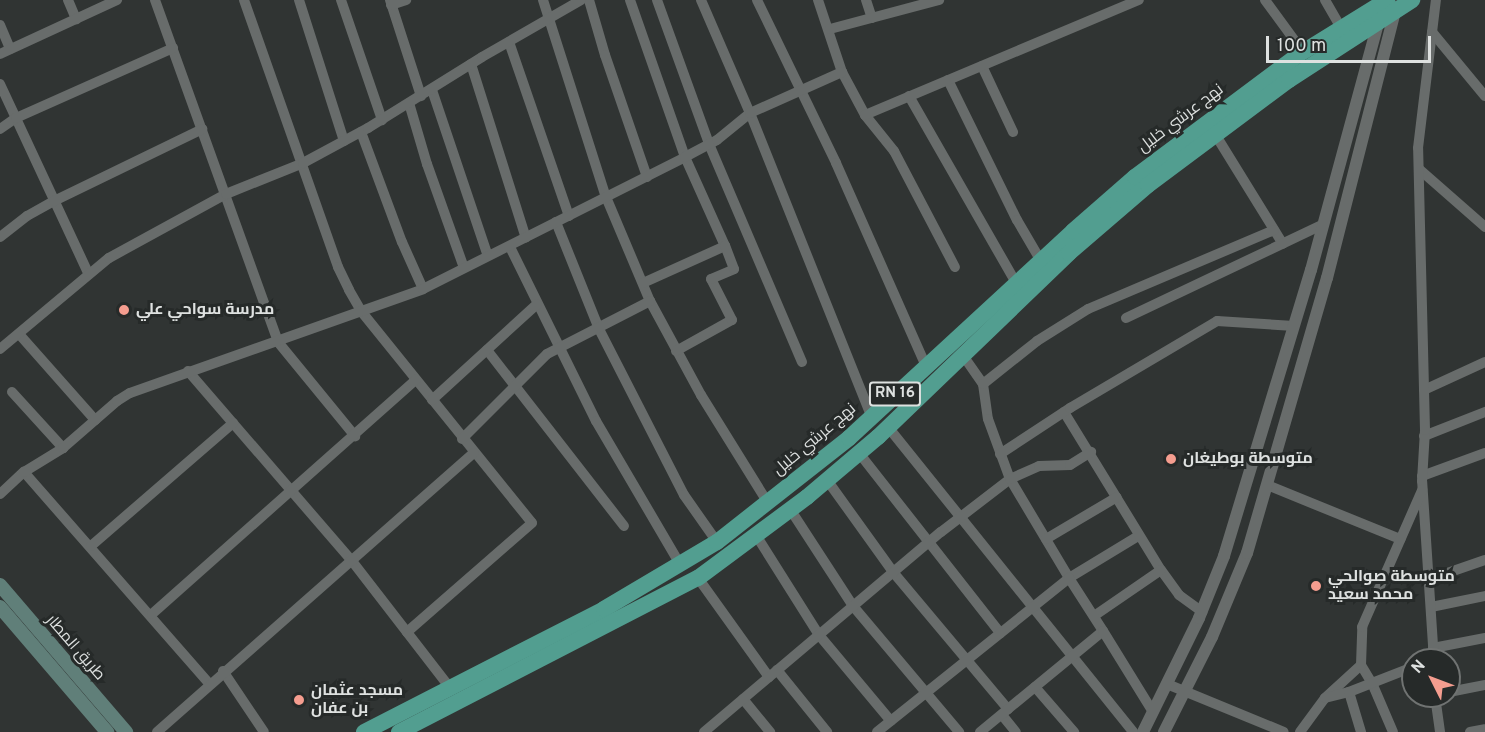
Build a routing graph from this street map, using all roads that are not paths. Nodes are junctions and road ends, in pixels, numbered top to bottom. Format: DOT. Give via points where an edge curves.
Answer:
graph roads {
  1 [pos="68,0"];
  2 [pos="117,0"];
  3 [pos="155,0"];
  4 [pos="244,0"];
  5 [pos="299,0"];
  6 [pos="341,0"];
  7 [pos="406,0"];
  8 [pos="543,0"];
  9 [pos="581,0"];
  10 [pos="589,0"];
  11 [pos="630,0"];
  12 [pos="657,0"];
  13 [pos="701,0"];
  14 [pos="757,0"];
  15 [pos="818,0"];
  16 [pos="866,0"];
  17 [pos="939,0"];
  18 [pos="1139,0"];
  19 [pos="1265,0"];
  20 [pos="1325,0"];
  21 [pos="1412,0"];
  22 [pos="1436,0"];
  23 [pos="391,2"];
  24 [pos="1390,2"];
  25 [pos="548,18"];
  26 [pos="872,18"];
  27 [pos="76,19"];
  28 [pos="1378,22"];
  29 [pos="0,26"];
  30 [pos="1341,27"];
  31 [pos="830,29"];
  32 [pos="1432,32"];
  33 [pos="510,42"];
  34 [pos="172,48"];
  35 [pos="5,51"];
  36 [pos="1304,52"];
  37 [pos="471,64"];
  38 [pos="982,66"];
  39 [pos="842,72"];
  40 [pos="948,80"];
  41 [pos="0,84"];
  42 [pos="432,90"];
  43 [pos="801,90"];
  44 [pos="421,96"];
  45 [pos="909,96"];
  46 [pos="1485,96"];
  47 [pos="410,103"];
  48 [pos="750,113"];
  49 [pos="865,115"];
  50 [pos="16,118"];
  51 [pos="382,120"];
  52 [pos="0,129"];
  53 [pos="202,129"];
  54 [pos="361,132"];
  55 [pos="1013,132"];
  56 [pos="1215,134"];
  57 [pos="344,141"];
  58 [pos="709,144"];
  59 [pos="685,157"];
  60 [pos="303,163"];
  61 [pos="1419,169"];
  62 [pos="647,177"];
  63 [pos="226,194"];
  64 [pos="606,197"];
  65 [pos="54,201"];
  66 [pos="569,216"];
  67 [pos="556,222"];
  68 [pos="1324,224"];
  69 [pos="1485,227"];
  70 [pos="1274,230"];
  71 [pos="0,237"];
  72 [pos="526,238"];
  73 [pos="1283,244"];
  74 [pos="725,246"];
  75 [pos="510,247"];
  76 [pos="488,256"];
  77 [pos="1041,261"];
  78 [pos="956,267"];
  79 [pos="464,268"];
  80 [pos="88,273"];
  81 [pos="1016,283"];
  82 [pos="643,284"];
  83 [pos="423,289"];
  84 [pos="650,301"];
  85 [pos="537,304"];
  86 [pos="361,311"];
  87 [pos="1126,318"];
  88 [pos="1294,326"];
  89 [pos="599,329"];
  90 [pos="19,334"];
  91 [pos="278,342"];
  92 [pos="559,348"];
  93 [pos="0,349"];
  94 [pos="488,350"];
  95 [pos="676,351"];
  96 [pos="962,354"];
  97 [pos="802,362"];
  98 [pos="1485,362"];
  99 [pos="926,366"];
  100 [pos="188,371"];
  101 [pos="416,380"];
  102 [pos="983,384"];
  103 [pos="516,386"];
  104 [pos="1424,390"];
  105 [pos="12,392"];
  106 [pos="432,400"];
  107 [pos="1064,411"];
  108 [pos="1485,412"];
  109 [pos="871,416"];
  110 [pos="95,420"];
  111 [pos="233,423"];
  112 [pos="888,427"];
  113 [pos="356,436"];
  114 [pos="1424,436"];
  115 [pos="462,439"];
  116 [pos="63,448"];
  117 [pos="1091,452"];
  118 [pos="474,453"];
  119 [pos="859,453"];
  120 [pos="1485,453"];
  121 [pos="1000,454"];
  122 [pos="24,472"];
  123 [pos="1010,479"];
  124 [pos="827,480"];
  125 [pos="1422,481"];
  126 [pos="1267,485"];
  127 [pos="292,492"];
  128 [pos="0,494"];
  129 [pos="1117,497"];
  130 [pos="768,503"];
  131 [pos="790,509"];
  132 [pos="961,517"];
  133 [pos="624,526"];
  134 [pos="756,535"];
  135 [pos="1138,536"];
  136 [pos="1046,539"];
  137 [pos="1400,539"];
  138 [pos="717,542"];
  139 [pos="929,543"];
  140 [pos="91,546"];
  141 [pos="1485,560"];
  142 [pos="352,561"];
  143 [pos="680,564"];
  144 [pos="1161,570"];
  145 [pos="894,572"];
  146 [pos="698,578"];
  147 [pos="1069,578"];
  148 [pos="1430,579"];
  149 [pos="0,585"];
  150 [pos="1485,596"];
  151 [pos="853,606"];
  152 [pos="0,607"];
  153 [pos="1033,607"];
  154 [pos="1431,607"];
  155 [pos="1202,612"];
  156 [pos="152,614"];
  157 [pos="1094,616"];
  158 [pos="1103,631"];
  159 [pos="407,632"];
  160 [pos="1000,633"];
  161 [pos="819,635"];
  162 [pos="1485,638"];
  163 [pos="1433,648"];
  164 [pos="1458,648"];
  165 [pos="1072,656"];
  166 [pos="968,659"];
  167 [pos="1361,665"];
  168 [pos="223,672"];
  169 [pos="1401,672"];
  170 [pos="773,673"];
  171 [pos="209,683"];
  172 [pos="1372,683"];
  173 [pos="1167,684"];
  174 [pos="1485,685"];
  175 [pos="1035,687"];
  176 [pos="450,688"];
  177 [pos="1461,690"];
  178 [pos="1185,692"];
  179 [pos="1349,692"];
  180 [pos="926,693"];
  181 [pos="1325,698"];
  182 [pos="743,699"];
  183 [pos="1437,708"];
  184 [pos="1005,712"];
  185 [pos="1153,712"];
  186 [pos="891,721"];
  187 [pos="1485,729"];
  188 [pos="107,732"];
  189 [pos="126,732"];
  190 [pos="157,732"];
  191 [pos="264,732"];
  192 [pos="364,732"];
  193 [pos="399,732"];
  194 [pos="704,732"];
  195 [pos="770,732"];
  196 [pos="827,732"];
  197 [pos="877,732"];
  198 [pos="959,732"];
  199 [pos="980,732"];
  200 [pos="1016,732"];
  201 [pos="1074,732"];
  202 [pos="1133,732"];
  203 [pos="1143,732"];
  204 [pos="1164,732"];
  205 [pos="1284,732"];
  206 [pos="1300,732"];
  207 [pos="1361,732"];
  208 [pos="1393,732"];
  209 [pos="1440,732"];
  210 [pos="1470,732"];
  1 -- 27 [label="street"];
  2 -- 27 [label="street"];
  3 -- 34 [label="street"];
  4 -- 60 [label="street"];
  5 -- 57 [label="street"];
  6 -- 51 [label="street"];
  7 -- 23 [label="street"];
  8 -- 25 [label="street"];
  9 -- 25 [label="street"];
  10 -- 62 [label="street"];
  11 -- 59 [label="street"];
  12 -- 58 [label="street"];
  13 -- 48 [label="street"];
  14 -- 43 [label="street"];
  15 -- 31 [label="street"];
  16 -- 26 [label="street"];
  17 -- 26 [label="street"];
  18 -- 38 [label="street"];
  19 -- 36 [label="street"];
  20 -- 30 [label="street"];
  21 -- 24 [label="highway, نهج عرشي خليل / RN 16"];
  22 -- 32 [label="street"];
  23 -- 44 [label="street"];
  24 -- 28 [label="highway, نهج عرشي خليل / RN 16"];
  24 -- 30 [label="highway, نهج عرشي خليل / RN 16"];
  24 -- 126 [label="street" via="1328,278"];
  25 -- 33 [label="street"];
  25 -- 64 [label="street"];
  26 -- 31 [label="street"];
  27 -- 35 [label="street"];
  28 -- 56 [label="highway, نهج عرشي خليل / RN 16"];
  28 -- 68 [label="street"];
  29 -- 35 [label="street"];
  30 -- 36 [label="highway, نهج عرشي خليل / RN 16"];
  31 -- 39 [label="street"];
  32 -- 46 [label="street"];
  32 -- 61 [label="street"];
  33 -- 37 [label="street"];
  33 -- 66 [label="street"];
  34 -- 50 [label="street"];
  34 -- 53 [label="street"];
  36 -- 77 [label="highway, نهج عرشي خليل / RN 16" via="1135,177"];
  37 -- 42 [label="street"];
  37 -- 72 [label="street"];
  38 -- 40 [label="street"];
  38 -- 55 [label="street"];
  39 -- 43 [label="street"];
  39 -- 49 [label="street"];
  40 -- 45 [label="street"];
  40 -- 77 [label="street"];
  41 -- 50 [label="street"];
  42 -- 44 [label="street"];
  42 -- 76 [label="street"];
  43 -- 48 [label="street"];
  43 -- 99 [label="street"];
  44 -- 47 [label="street"];
  45 -- 49 [label="street"];
  45 -- 81 [label="street"];
  47 -- 51 [label="street"];
  47 -- 79 [label="street"];
  48 -- 58 [label="street"];
  48 -- 109 [label="street"];
  49 -- 78 [label="street" via="894,151"];
  50 -- 52 [label="street"];
  50 -- 65 [label="street"];
  51 -- 54 [label="street"];
  53 -- 63 [label="street"];
  53 -- 65 [label="street"];
  54 -- 57 [label="street"];
  54 -- 83 [label="street"];
  56 -- 70 [label="street"];
  56 -- 96 [label="highway, نهج عرشي خليل / RN 16" via="1069,253"];
  57 -- 60 [label="street"];
  58 -- 59 [label="street"];
  58 -- 97 [label="street"];
  59 -- 62 [label="street"];
  59 -- 74 [label="street"];
  60 -- 63 [label="street"];
  60 -- 86 [label="street" via="338,267"];
  61 -- 69 [label="street"];
  61 -- 104 [label="street"];
  62 -- 64 [label="street"];
  63 -- 80 [label="street" via="145,236"];
  63 -- 91 [label="street"];
  64 -- 66 [label="street"];
  64 -- 82 [label="street"];
  65 -- 71 [label="street"];
  65 -- 80 [label="street"];
  66 -- 67 [label="street"];
  67 -- 72 [label="street"];
  67 -- 89 [label="street"];
  68 -- 73 [label="street"];
  68 -- 88 [label="street"];
  70 -- 73 [label="street"];
  70 -- 102 [label="street" via="1088,309 1037,341"];
  72 -- 75 [label="street"];
  73 -- 87 [label="street"];
  74 -- 82 [label="street"];
  74 -- 95 [label="street" via="734,269 711,279 732,320"];
  75 -- 76 [label="street"];
  75 -- 85 [label="street"];
  76 -- 79 [label="street"];
  77 -- 81 [label="highway, نهج عرشي خليل / RN 16"];
  79 -- 83 [label="street"];
  80 -- 90 [label="street"];
  81 -- 99 [label="highway, نهج عرشي خليل / RN 16"];
  82 -- 84 [label="street"];
  83 -- 86 [label="street"];
  84 -- 89 [label="street"];
  84 -- 95 [label="street"];
  85 -- 92 [label="street"];
  85 -- 94 [label="street"];
  86 -- 91 [label="street"];
  86 -- 101 [label="street"];
  88 -- 107 [label="street" via="1218,321"];
  88 -- 155 [label="street" via="1233,527"];
  89 -- 92 [label="street"];
  89 -- 138 [label="street" via="684,495"];
  90 -- 93 [label="street"];
  90 -- 110 [label="street"];
  91 -- 100 [label="street"];
  91 -- 113 [label="street"];
  92 -- 103 [label="street" via="547,354"];
  92 -- 143 [label="street" via="596,421"];
  94 -- 103 [label="street"];
  94 -- 106 [label="street"];
  95 -- 130 [label="street"];
  96 -- 102 [label="street"];
  96 -- 112 [label="highway, نهج عرشي خليل / RN 16"];
  98 -- 104 [label="street"];
  99 -- 109 [label="highway, نهج عرشي خليل / RN 16"];
  100 -- 110 [label="street" via="130,393"];
  100 -- 111 [label="street"];
  101 -- 106 [label="street"];
  101 -- 113 [label="street"];
  102 -- 121 [label="street" via="988,419"];
  103 -- 115 [label="street"];
  103 -- 133 [label="street"];
  104 -- 114 [label="street"];
  105 -- 116 [label="street"];
  106 -- 115 [label="street"];
  107 -- 117 [label="street"];
  107 -- 121 [label="street"];
  108 -- 114 [label="street"];
  109 -- 130 [label="highway, نهج عرشي خليل / RN 16"];
  110 -- 116 [label="street"];
  111 -- 127 [label="street"];
  111 -- 140 [label="street"];
  112 -- 119 [label="highway, نهج عرشي خليل / RN 16"];
  112 -- 132 [label="street"];
  113 -- 127 [label="street"];
  114 -- 125 [label="street"];
  115 -- 118 [label="street"];
  116 -- 122 [label="street"];
  117 -- 123 [label="street" via="1070,465 1039,466"];
  117 -- 129 [label="street"];
  118 -- 142 [label="street"];
  118 -- 159 [label="street" via="532,524"];
  119 -- 124 [label="highway, نهج عرشي خليل / RN 16"];
  119 -- 139 [label="street"];
  120 -- 125 [label="street"];
  121 -- 123 [label="street"];
  122 -- 128 [label="street"];
  122 -- 140 [label="street"];
  123 -- 132 [label="street"];
  123 -- 136 [label="street"];
  124 -- 131 [label="highway, نهج عرشي خليل / RN 16"];
  124 -- 145 [label="street"];
  125 -- 137 [label="street"];
  125 -- 148 [label="street"];
  126 -- 137 [label="street"];
  126 -- 178 [label="street" via="1232,591"];
  127 -- 142 [label="street"];
  127 -- 156 [label="street"];
  129 -- 135 [label="street"];
  129 -- 136 [label="street"];
  130 -- 138 [label="highway, نهج عرشي خليل / RN 16"];
  131 -- 134 [label="highway, نهج عرشي خليل / RN 16"];
  131 -- 151 [label="street"];
  132 -- 139 [label="street"];
  132 -- 153 [label="street"];
  134 -- 146 [label="highway, نهج عرشي خليل / RN 16"];
  134 -- 161 [label="street"];
  135 -- 144 [label="street"];
  135 -- 147 [label="street"];
  136 -- 147 [label="street"];
  137 -- 167 [label="street" via="1362,627"];
  138 -- 143 [label="highway, نهج عرشي خليل / RN 16"];
  139 -- 145 [label="street"];
  139 -- 160 [label="street"];
  140 -- 156 [label="street"];
  141 -- 148 [label="street"];
  142 -- 159 [label="street"];
  142 -- 168 [label="street"];
  143 -- 176 [label="highway, نهج عرشي خليل / RN 16" via="604,609"];
  144 -- 155 [label="street" via="1179,595"];
  144 -- 157 [label="street"];
  145 -- 151 [label="street"];
  145 -- 166 [label="street"];
  146 -- 170 [label="street"];
  146 -- 193 [label="highway, نهج عرشي خليل / RN 16"];
  147 -- 153 [label="street"];
  147 -- 157 [label="street"];
  148 -- 154 [label="street"];
  149 -- 189 [label="main road, طريق المطار"];
  150 -- 154 [label="street"];
  151 -- 161 [label="street"];
  151 -- 180 [label="street"];
  152 -- 188 [label="main road, طريق المطار"];
  153 -- 160 [label="street"];
  153 -- 165 [label="street"];
  154 -- 163 [label="street"];
  155 -- 173 [label="street"];
  156 -- 171 [label="street"];
  157 -- 158 [label="street"];
  158 -- 165 [label="street"];
  158 -- 185 [label="street"];
  159 -- 176 [label="street"];
  160 -- 166 [label="street"];
  161 -- 170 [label="street"];
  161 -- 186 [label="street"];
  162 -- 164 [label="street"];
  165 -- 175 [label="street"];
  165 -- 202 [label="street"];
  166 -- 180 [label="street"];
  166 -- 184 [label="street"];
  167 -- 172 [label="street"];
  167 -- 181 [label="street"];
  168 -- 171 [label="street"];
  168 -- 191 [label="street"];
  169 -- 172 [label="street"];
  170 -- 182 [label="street"];
  170 -- 196 [label="street"];
  171 -- 190 [label="street"];
  172 -- 179 [label="street"];
  172 -- 208 [label="street"];
  173 -- 178 [label="street"];
  173 -- 185 [label="street"];
  174 -- 177 [label="street"];
  175 -- 184 [label="street"];
  175 -- 201 [label="street"];
  176 -- 192 [label="highway, نهج عرشي خليل / RN 16"];
  178 -- 204 [label="street"];
  178 -- 205 [label="street"];
  179 -- 181 [label="street"];
  179 -- 207 [label="street"];
  180 -- 186 [label="street"];
  180 -- 198 [label="street"];
  181 -- 206 [label="street"];
  182 -- 194 [label="street"];
  182 -- 195 [label="street"];
  183 -- 209 [label="street"];
  184 -- 199 [label="street"];
  184 -- 200 [label="street"];
  185 -- 203 [label="street"];
  186 -- 197 [label="street"];
  187 -- 210 [label="street"];
}
